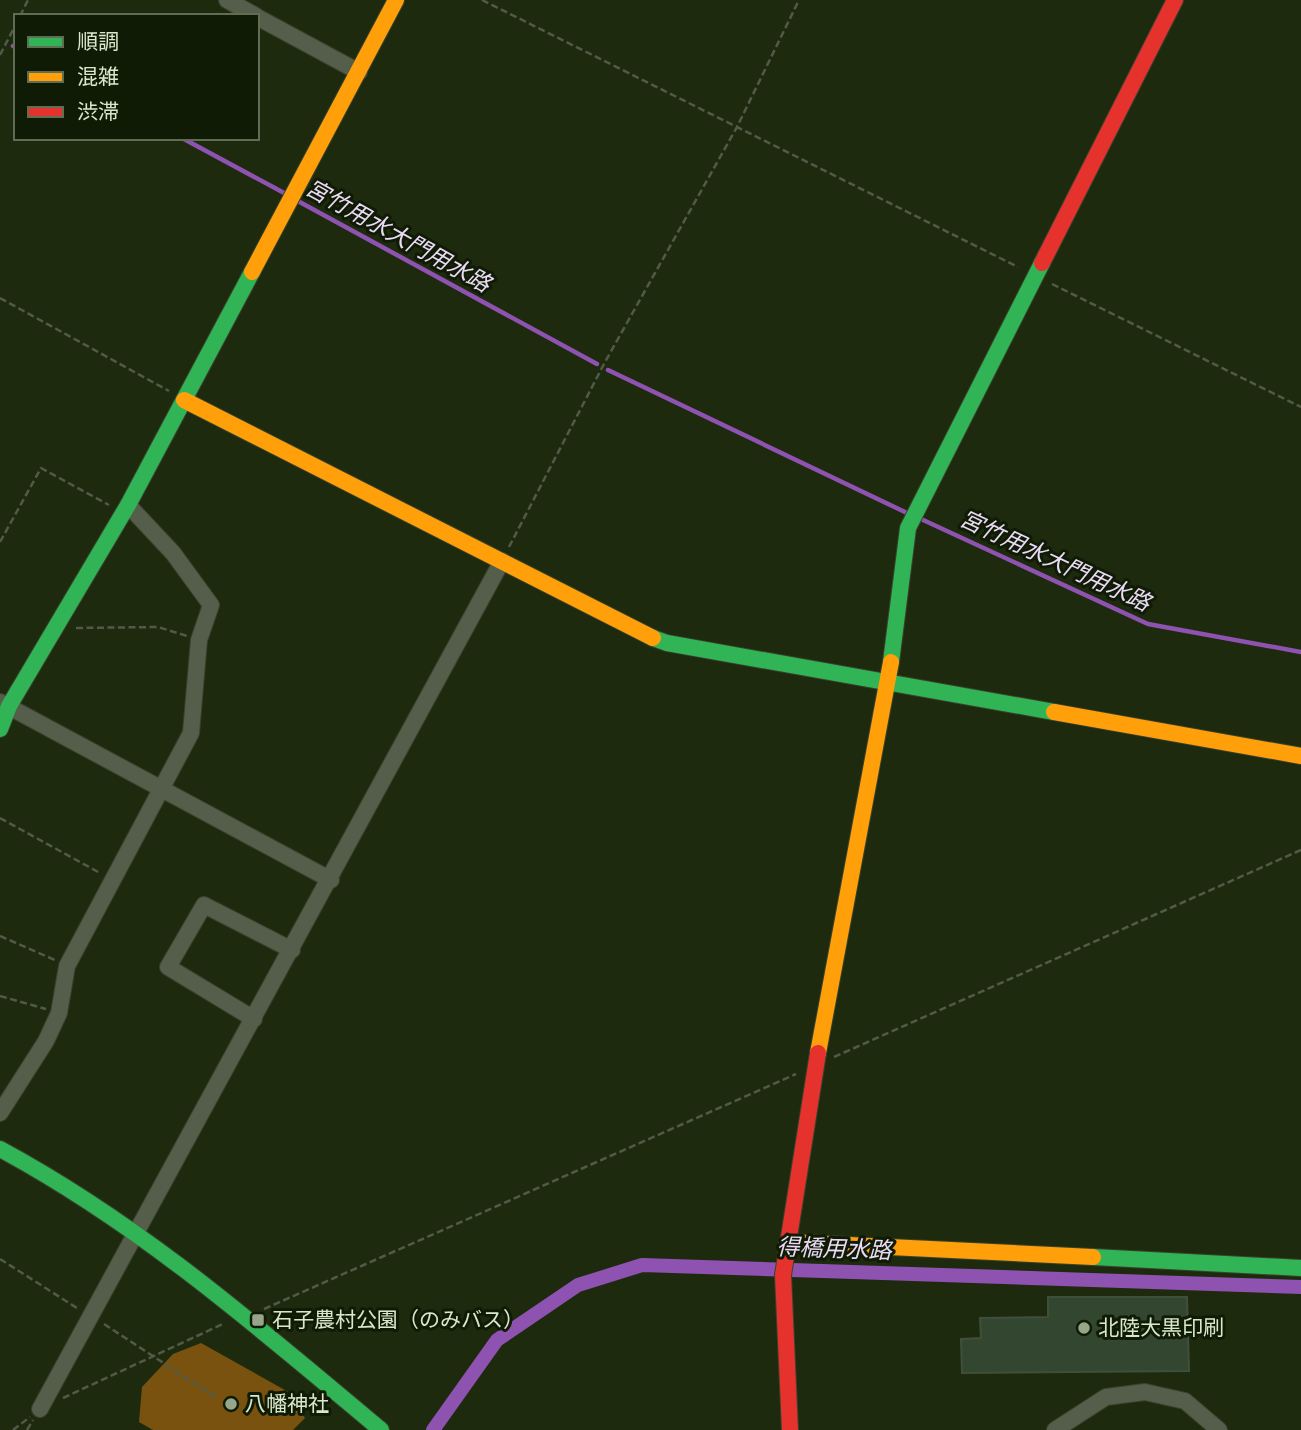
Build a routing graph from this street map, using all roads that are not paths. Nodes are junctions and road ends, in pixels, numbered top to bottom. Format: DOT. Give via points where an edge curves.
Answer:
graph roads {
  1 [pos="227,0"];
  2 [pos="396,0"];
  3 [pos="1175,0"];
  4 [pos="252,14"];
  5 [pos="259,18"];
  6 [pos="359,72"];
  7 [pos="184,400"];
  8 [pos="126,509"];
  9 [pos="502,561"];
  10 [pos="888,683"];
  11 [pos="5,704"];
  12 [pos="0,729"];
  13 [pos="1301,756"];
  14 [pos="160,790"];
  15 [pos="331,880"];
  16 [pos="292,950"];
  17 [pos="254,1019"];
  18 [pos="0,1114"];
  19 [pos="0,1149"];
  20 [pos="137,1232"];
  21 [pos="787,1242"];
  22 [pos="1301,1268"];
  23 [pos="40,1409"];
  24 [pos="381,1430"];
  25 [pos="790,1430"];
  26 [pos="1055,1430"];
  27 [pos="1219,1430"];
  1 -- 4 [label="street"];
  2 -- 6 [label="street"];
  3 -- 10 [label="street" via="908,528"];
  5 -- 6 [label="street"];
  6 -- 7 [label="street"];
  7 -- 8 [label="street"];
  7 -- 9 [label="street"];
  8 -- 11 [label="street"];
  8 -- 14 [label="street" via="173,553 211,605 199,640 191,733"];
  9 -- 10 [label="street" via="667,643"];
  9 -- 15 [label="street"];
  10 -- 13 [label="street"];
  10 -- 21 [label="street" via="815,1066"];
  11 -- 12 [label="street"];
  11 -- 14 [label="street"];
  14 -- 15 [label="street"];
  14 -- 18 [label="street" via="67,966 59,1013 46,1041"];
  15 -- 16 [label="street"];
  16 -- 17 [label="street"];
  16 -- 17 [label="street" via="204,905 168,967"];
  17 -- 20 [label="street"];
  19 -- 20 [label="street" via="52,1175"];
  20 -- 23 [label="street"];
  20 -- 24 [label="street"];
  21 -- 22 [label="street"];
  21 -- 25 [label="street"];
  26 -- 27 [label="street" via="1106,1396 1145,1392 1185,1401"];
}
